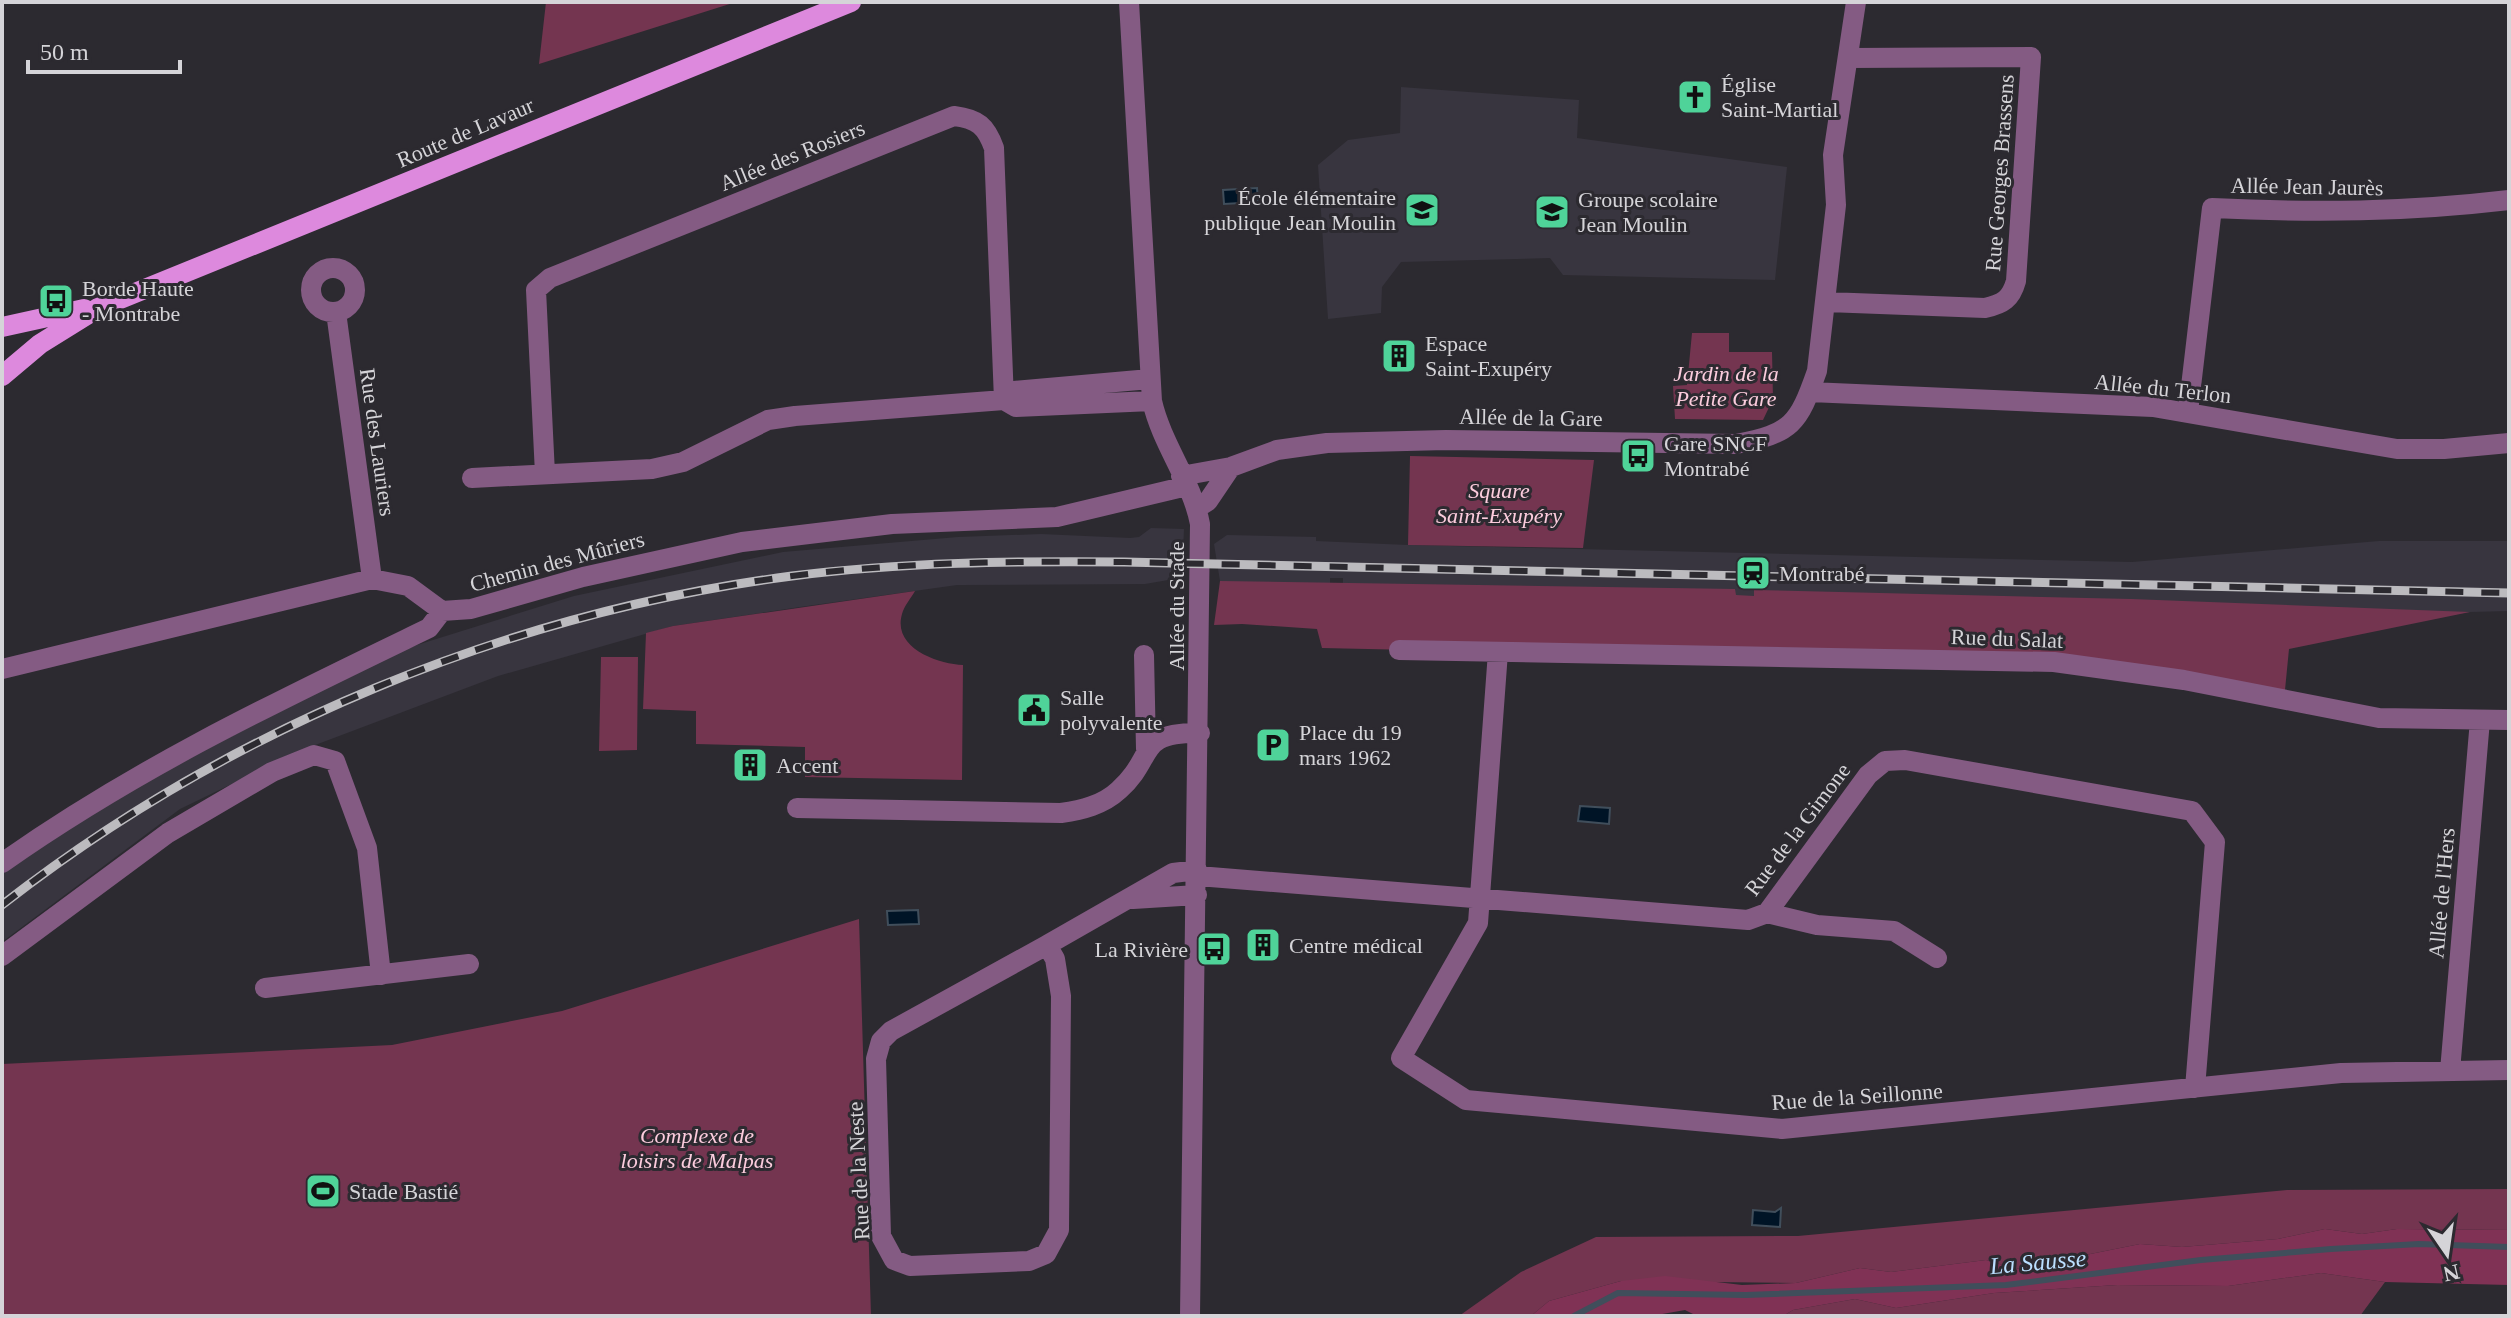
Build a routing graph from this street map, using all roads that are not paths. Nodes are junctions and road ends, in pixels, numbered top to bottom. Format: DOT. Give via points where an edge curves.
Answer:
graph roads {
  1 [pos="851,2"];
  2 [pos="1129,2"];
  3 [pos="1856,2"];
  4 [pos="827,6"];
  5 [pos="1850,58"];
  6 [pos="2509,200"];
  7 [pos="1827,302"];
  8 [pos="98,308"];
  9 [pos="336,312"];
  10 [pos="2,327"];
  11 [pos="2,376"];
  12 [pos="1150,379"];
  13 [pos="1810,392"];
  14 [pos="1004,400"];
  15 [pos="1152,401"];
  16 [pos="2188,412"];
  17 [pos="2509,443"];
  18 [pos="1231,467"];
  19 [pos="545,474"];
  20 [pos="472,478"];
  21 [pos="1184,481"];
  22 [pos="1197,508"];
  23 [pos="372,579"];
  24 [pos="442,611"];
  25 [pos="1399,650"];
  26 [pos="1498,652"];
  27 [pos="1144,655"];
  28 [pos="2,669"];
  29 [pos="2480,720"];
  30 [pos="2509,720"];
  31 [pos="1200,733"];
  32 [pos="1146,749"];
  33 [pos="797,808"];
  34 [pos="2,863"];
  35 [pos="1197,880"];
  36 [pos="1479,897"];
  37 [pos="1767,913"];
  38 [pos="1047,945"];
  39 [pos="2,956"];
  40 [pos="1937,958"];
  41 [pos="469,964"];
  42 [pos="381,975"];
  43 [pos="265,988"];
  44 [pos="2509,1070"];
  45 [pos="2450,1071"];
  46 [pos="2195,1088"];
  47 [pos="1190,1316"];
  1 -- 4 [label="main road, Route de Lavaur"];
  2 -- 12 [label="street, Allée du Stade"];
  3 -- 5 [label="street, Allée de la Gare"];
  4 -- 8 [label="main road, Route de Lavaur"];
  5 -- 7 [label="street, Allée de la Gare" via="1833,155 1836,205"];
  5 -- 7 [label="street, Rue Georges Brassens" via="2031,57 2016,281 2010,297 1985,308"];
  6 -- 16 [label="street, Allée Jean Jaurès" via="2331,214 2212,208"];
  7 -- 13 [label="street, Allée de la Gare"];
  8 -- 10 [label="main road, Route de Lavaur"];
  8 -- 11 [label="main road, Route de Lavaur" via="40,344"];
  9 -- 23 [label="street, Rue des Lauriers"];
  12 -- 14 [label="street" via="1014,391"];
  12 -- 15 [label="street, Allée du Stade"];
  13 -- 16 [label="street, Allée du Terlon"];
  13 -- 18 [label="street, Allée de la Gare" via="1787,429 1736,444 1360,441 1277,450"];
  14 -- 15 [label="street" via="1016,407"];
  14 -- 19 [label="street" via="768,420 683,462 652,469"];
  14 -- 19 [label="street, Allée des Rosiers" via="994,148 987,128 972,118 954,116 550,278 536,290"];
  15 -- 21 [label="street, Allée du Stade" via="1160,432"];
  16 -- 17 [label="street, Allée du Terlon" via="2397,449"];
  18 -- 21 [label="street, Allée de la Gare"];
  18 -- 22 [label="street"];
  19 -- 20 [label="street"];
  21 -- 22 [label="street, Allée du Stade"];
  21 -- 24 [label="street, Chemin des Mûriers" via="1057,517 892,524 742,542 583,577 471,609"];
  22 -- 31 [label="street, Allée du Stade"];
  23 -- 24 [label="street" via="408,586"];
  23 -- 28 [label="street"];
  24 -- 34 [label="street" via="429,628 227,725 113,789"];
  25 -- 26 [label="street, Rue du Salat"];
  26 -- 29 [label="street, Rue du Salat" via="2054,662 2184,680 2379,718"];
  26 -- 36 [label="street"];
  27 -- 32 [label="street"];
  29 -- 30 [label="street, Rue du Salat"];
  29 -- 45 [label="street, Allée de l'Hers"];
  31 -- 32 [label="street" via="1169,733"];
  31 -- 35 [label="street, Allée du Stade"];
  32 -- 33 [label="street" via="1118,792 1080,810"];
  35 -- 36 [label="street, Rue de la Gimone"];
  35 -- 38 [label="street, Rue de la Neste" via="1129,900"];
  35 -- 47 [label="street, Allée du Stade"];
  36 -- 37 [label="street, Rue de la Gimone" via="1748,920"];
  36 -- 46 [label="street, Rue de la Seillonne" via="1478,923 1401,1058 1466,1100 1782,1129"];
  37 -- 40 [label="street" via="1817,925 1894,931"];
  37 -- 46 [label="street, Rue de la Gimone" via="1868,775 1885,761 1905,760 2192,811 2215,842"];
  38 -- 38 [label="street, Rue de la Neste" via="881,1041 876,1059 881,1236 894,1260 910,1266 1029,1261 1053,1245 1059,1230 1061,996 1055,959"];
  39 -- 42 [label="street" via="168,833 272,772 314,755 335,761 367,848"];
  41 -- 42 [label="street"];
  42 -- 43 [label="street"];
  44 -- 45 [label="street, Rue de la Seillonne"];
  45 -- 46 [label="street, Rue de la Seillonne" via="2341,1073"];
}
